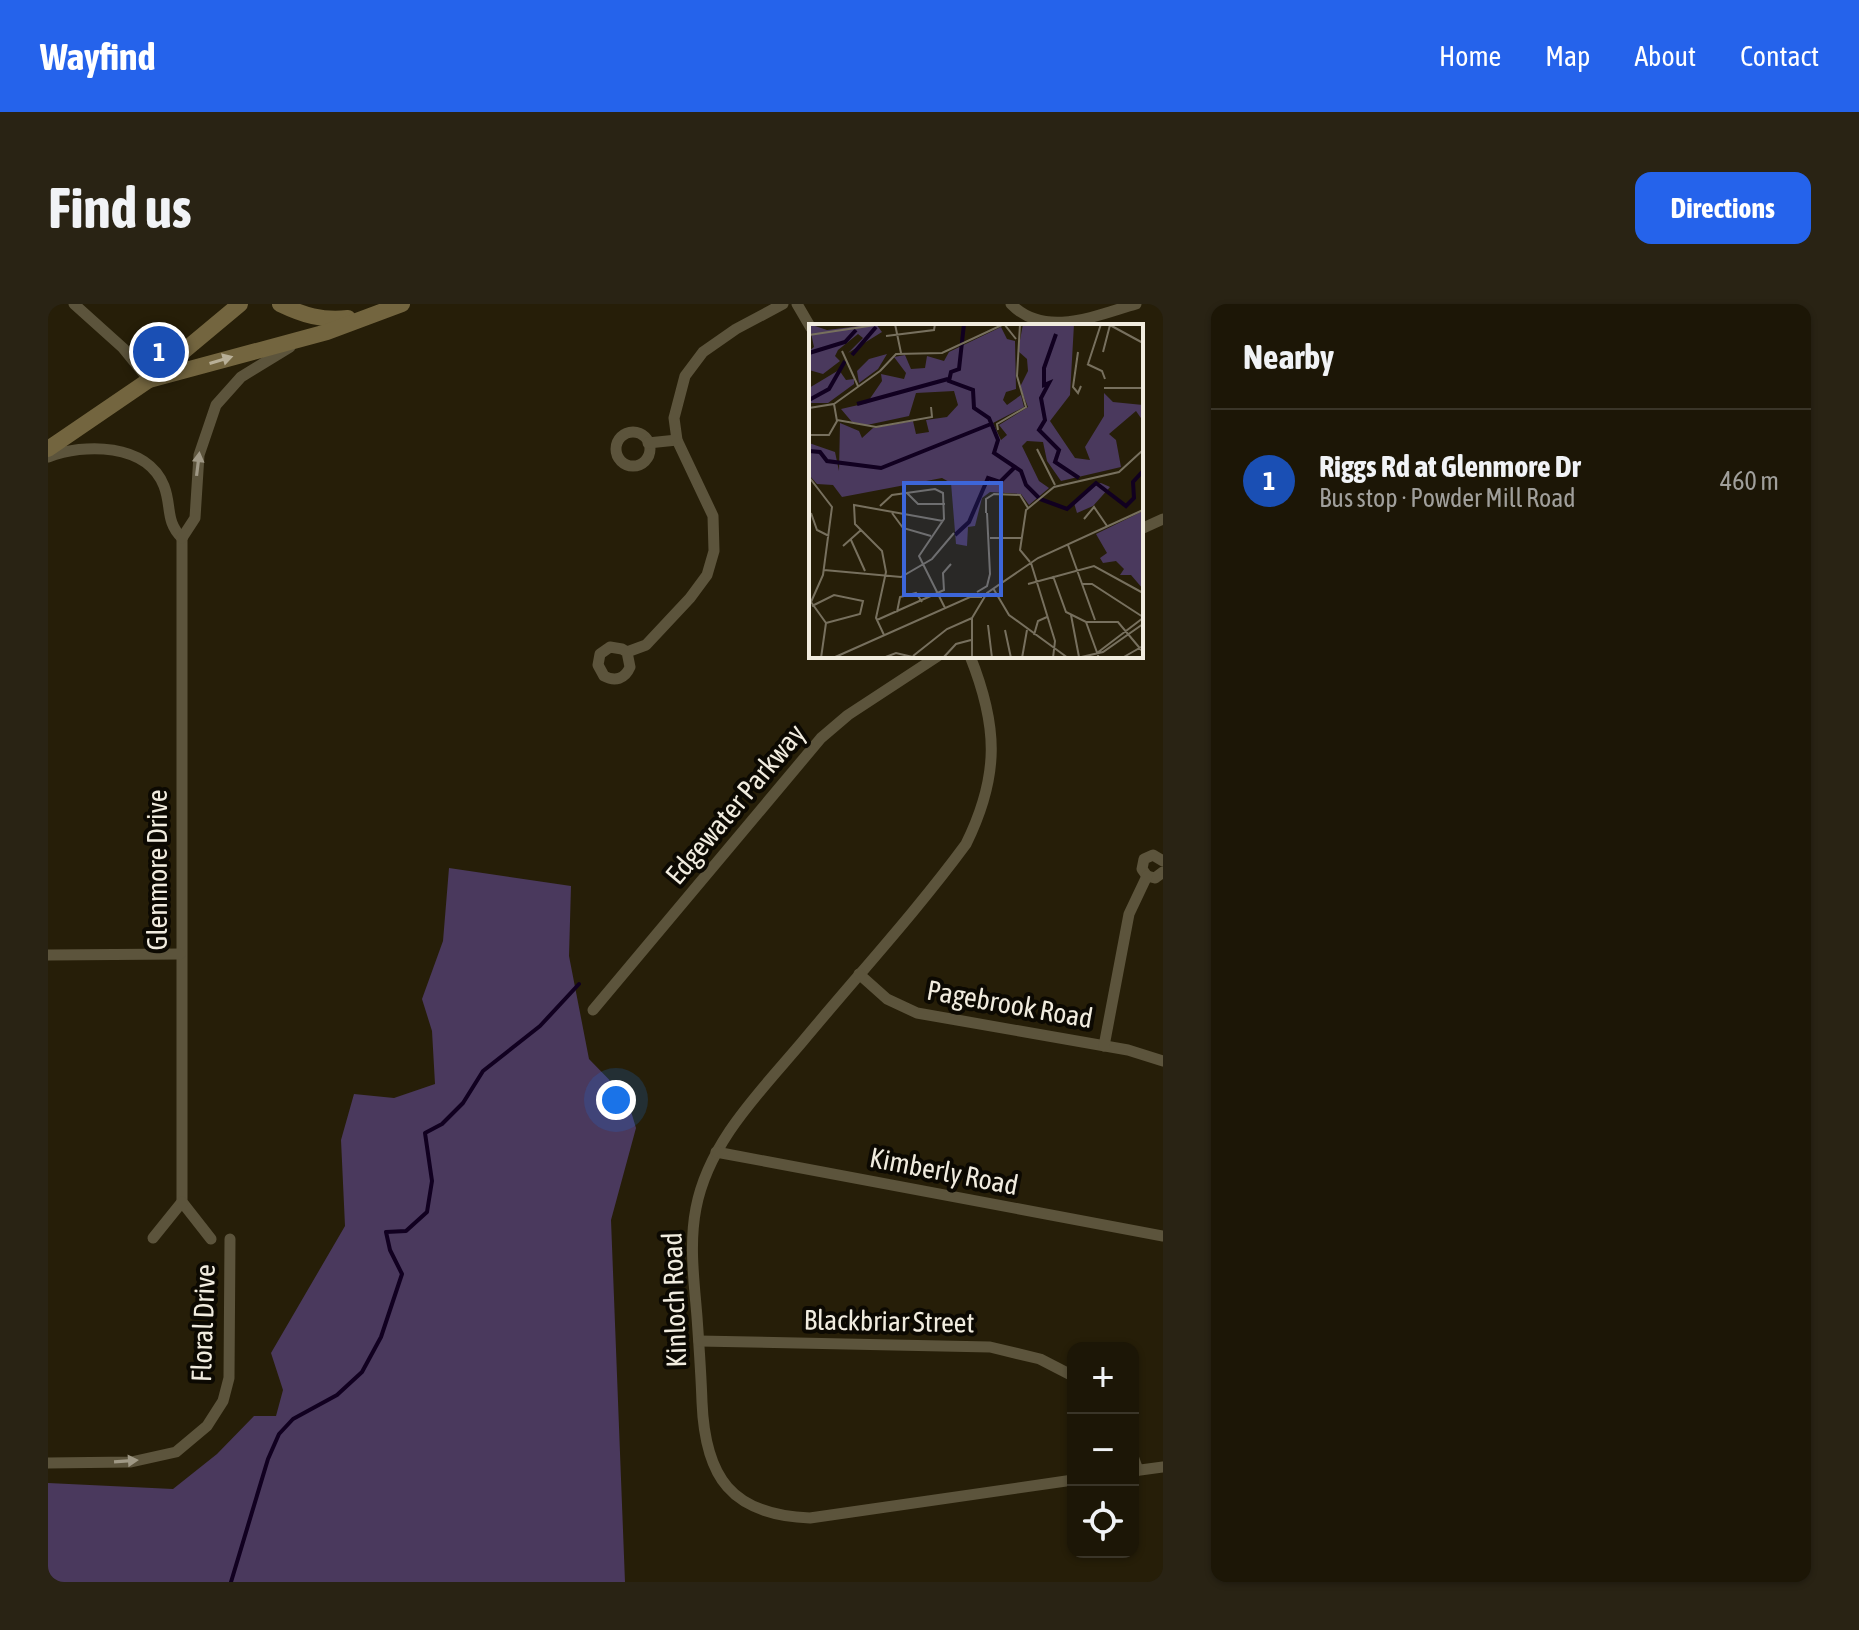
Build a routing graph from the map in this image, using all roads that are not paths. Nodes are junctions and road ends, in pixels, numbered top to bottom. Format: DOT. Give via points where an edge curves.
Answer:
graph roads {
  1 [pos="74,304"];
  2 [pos="240,304"];
  3 [pos="280,304"];
  4 [pos="402,304"];
  5 [pos="783,304"];
  6 [pos="797,304"];
  7 [pos="1011,304"];
  8 [pos="1136,304"];
  9 [pos="809,325"];
  10 [pos="327,332"];
  11 [pos="149,380"];
  12 [pos="677,440"];
  13 [pos="648,443"];
  14 [pos="48,449"];
  15 [pos="48,457"];
  16 [pos="1163,519"];
  17 [pos="1143,528"];
  18 [pos="182,538"];
  19 [pos="627,652"];
  20 [pos="935,658"];
  21 [pos="971,658"];
  22 [pos="1163,861"];
  23 [pos="1163,872"];
  24 [pos="1147,876"];
  25 [pos="180,954"];
  26 [pos="48,955"];
  27 [pos="859,974"];
  28 [pos="593,1010"];
  29 [pos="1104,1046"];
  30 [pos="1163,1061"];
  31 [pos="716,1152"];
  32 [pos="182,1202"];
  33 [pos="1163,1236"];
  34 [pos="153,1238"];
  35 [pos="211,1239"];
  36 [pos="230,1239"];
  37 [pos="699,1341"];
  38 [pos="1067,1373"];
  39 [pos="48,1463"];
  40 [pos="1163,1467"];
  41 [pos="1139,1470"];
  42 [pos="1067,1481"];
  1 -- 11 [label="street"];
  2 -- 11 [label="main road"];
  3 -- 4 [label="main road" via="327,320"];
  4 -- 10 [label="main road"];
  5 -- 12 [label="street" via="736,329 693,364 674,418"];
  6 -- 9 [label="street"];
  7 -- 8 [label="street" via="1034,319 1057,323"];
  11 -- 10 [label="main road, one-way"];
  18 -- 10 [label="street, one-way" via="195,518 199,455 216,405 241,377"];
  11 -- 14 [label="main road"];
  12 -- 13 [label="street"];
  12 -- 19 [label="street" via="713,516 714,551 707,575 680,610 646,645"];
  15 -- 18 [label="street" via="100,448 151,466 164,486 172,528"];
  16 -- 17 [label="street"];
  18 -- 25 [label="street, Glenmore Drive"];
  20 -- 28 [label="street, Edgewater Parkway" via="821,738"];
  21 -- 27 [label="street, Kinloch Road" via="991,727 986,797 966,844"];
  22 -- 24 [label="street" via="1153,855 1144,859"];
  23 -- 24 [label="street"];
  24 -- 29 [label="street" via="1129,914"];
  25 -- 26 [label="street"];
  25 -- 32 [label="street, Glenmore Drive"];
  27 -- 29 [label="street, Pagebrook Road" via="887,999 917,1013"];
  27 -- 31 [label="street, Kinloch Road"];
  29 -- 30 [label="street, Pagebrook Road"];
  31 -- 33 [label="street, Kimberly Road"];
  31 -- 37 [label="street, Kinloch Road" via="694,1224"];
  32 -- 34 [label="street"];
  32 -- 35 [label="street"];
  39 -- 36 [label="street, Floral Drive, one-way" via="131,1462 176,1452 207,1426 223,1401 229,1378"];
  37 -- 38 [label="street, Blackbriar Street" via="990,1347 1040,1359"];
  37 -- 42 [label="street, Kinloch Road" via="709,1455 731,1490 763,1511 810,1518"];
  40 -- 41 [label="street"];
}
